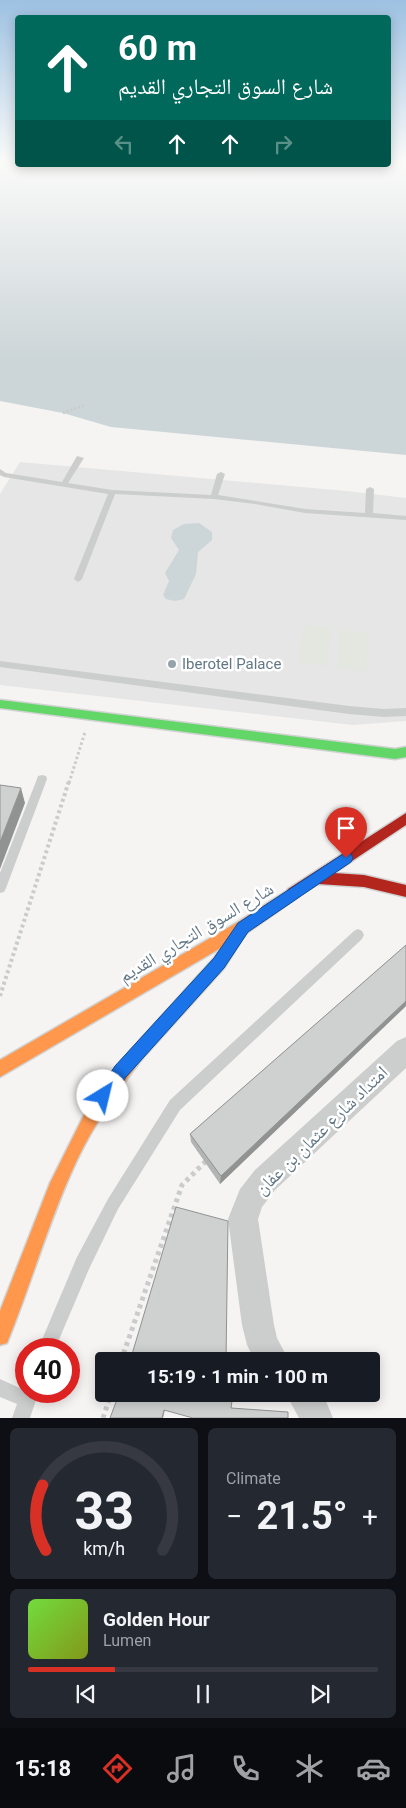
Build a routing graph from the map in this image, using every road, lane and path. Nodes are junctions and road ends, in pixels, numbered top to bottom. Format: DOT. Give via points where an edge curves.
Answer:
graph roads {
  1 [pos="85,405"];
  2 [pos="63,413"];
  3 [pos="80,458"];
  4 [pos="221,474"];
  5 [pos="1,476"];
  6 [pos="64,484"];
  7 [pos="370,489"];
  8 [pos="112,492"];
  9 [pos="214,497"];
  10 [pos="369,514"];
  11 [pos="406,518"];
  12 [pos="78,579"];
  13 [pos="0,664"];
  14 [pos="0,704"];
  15 [pos="406,712"];
  16 [pos="91,714"];
  17 [pos="401,753"];
  18 [pos="406,765"];
  19 [pos="42,779"];
  20 [pos="406,818"];
  21 [pos="316,878"];
  22 [pos="0,888"];
  23 [pos="406,891"];
  24 [pos="243,927"];
  25 [pos="358,935"];
  26 [pos="0,996"];
  27 [pos="406,1050"];
  28 [pos="0,1069"];
  29 [pos="209,1158"];
  30 [pos="0,1336"];
  31 [pos="51,1338"];
  32 [pos="124,1352"];
  33 [pos="267,1352"];
  34 [pos="0,1388"];
  35 [pos="15,1392"];
  36 [pos="108,1402"];
  37 [pos="309,1402"];
  38 [pos="26,1403"];
  39 [pos="22,1418"];
  40 [pos="103,1418"];
  41 [pos="316,1418"];
  1 -- 2 [label="path"];
  3 -- 6 [label="lane"];
  4 -- 9 [label="lane"];
  5 -- 6 [label="lane"];
  6 -- 8 [label="lane"];
  7 -- 10 [label="lane"];
  8 -- 9 [label="lane"];
  8 -- 12 [label="lane"];
  9 -- 10 [label="lane" via="305,511"];
  10 -- 11 [label="lane"];
  13 -- 15 [label="lane" via="349,710"];
  14 -- 16 [label="main road"];
  16 -- 17 [label="main road"];
  16 -- 26 [label="path"];
  17 -- 18 [label="main road"];
  19 -- 22 [label="lane"];
  20 -- 21 [label="main road, شارع السوق التجاري القديم"];
  21 -- 23 [label="main road" via="364,881"];
  21 -- 24 [label="main road, شارع السوق التجاري القديم"];
  24 -- 28 [label="main road, شارع السوق التجاري القديم"];
  24 -- 30 [label="main road" via="214,969 121,1072 95,1108 72,1150"];
  25 -- 31 [label="lane" via="176,1105 113,1204"];
  27 -- 33 [label="street, امتداد شارع عثمان بن عفان" via="265,1180 250,1199 244,1219 255,1308 263,1346"];
  29 -- 32 [label="path" via="182,1185"];
  34 -- 35 [label="lane"];
  36 -- 40 [label="path"];
  37 -- 41 [label="street"];
  38 -- 39 [label="lane"];
}
